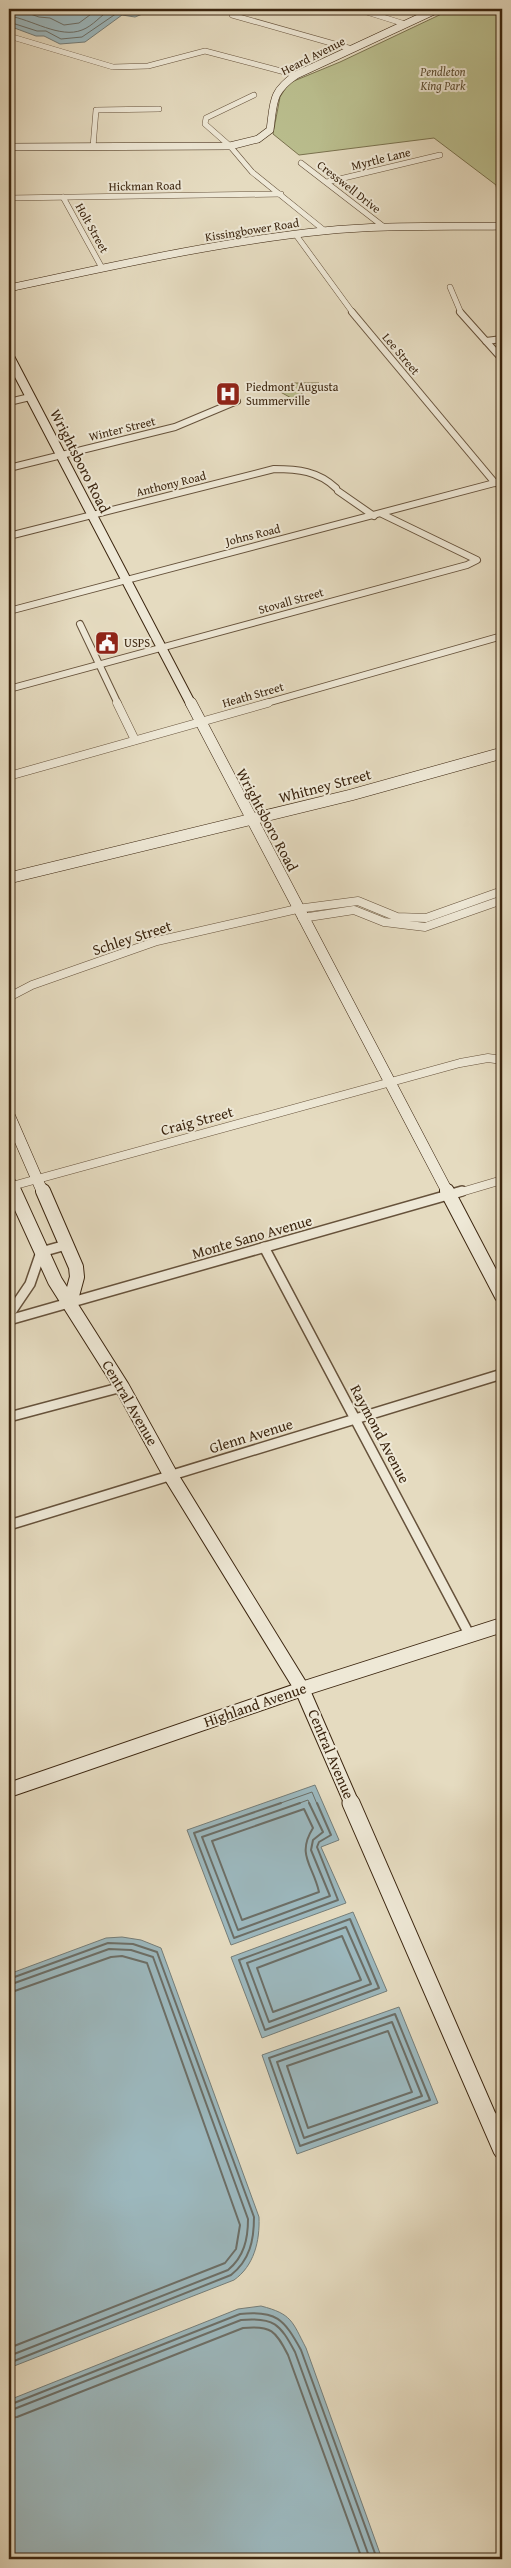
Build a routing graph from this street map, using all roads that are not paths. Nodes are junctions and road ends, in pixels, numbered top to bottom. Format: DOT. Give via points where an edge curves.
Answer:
graph roads {
  1 [pos="357,9"];
  2 [pos="438,9"];
  3 [pos="232,15"];
  4 [pos="405,24"];
  5 [pos="9,36"];
  6 [pos="352,49"];
  7 [pos="296,75"];
  8 [pos="254,96"];
  9 [pos="159,109"];
  10 [pos="230,146"];
  11 [pos="9,147"];
  12 [pos="93,148"];
  13 [pos="440,155"];
  14 [pos="302,163"];
  15 [pos="327,182"];
  16 [pos="281,194"];
  17 [pos="64,197"];
  18 [pos="9,198"];
  19 [pos="502,226"];
  20 [pos="384,227"];
  21 [pos="325,231"];
  22 [pos="296,234"];
  23 [pos="102,268"];
  24 [pos="450,287"];
  25 [pos="9,288"];
  26 [pos="502,339"];
  27 [pos="486,342"];
  28 [pos="9,356"];
  29 [pos="502,359"];
  30 [pos="30,397"];
  31 [pos="237,401"];
  32 [pos="9,402"];
  33 [pos="60,455"];
  34 [pos="9,468"];
  35 [pos="502,481"];
  36 [pos="495,483"];
  37 [pos="382,514"];
  38 [pos="92,515"];
  39 [pos="374,516"];
  40 [pos="9,536"];
  41 [pos="125,579"];
  42 [pos="9,610"];
  43 [pos="80,624"];
  44 [pos="502,636"];
  45 [pos="161,648"];
  46 [pos="99,664"];
  47 [pos="9,690"];
  48 [pos="199,722"];
  49 [pos="135,740"];
  50 [pos="502,753"];
  51 [pos="9,776"];
  52 [pos="251,821"];
  53 [pos="9,878"];
  54 [pos="502,891"];
  55 [pos="502,900"];
  56 [pos="300,913"];
  57 [pos="9,997"];
  58 [pos="502,1060"];
  59 [pos="390,1083"];
  60 [pos="9,1115"];
  61 [pos="38,1179"];
  62 [pos="502,1180"];
  63 [pos="10,1183"];
  64 [pos="449,1195"];
  65 [pos="66,1245"];
  66 [pos="264,1247"];
  67 [pos="41,1252"];
  68 [pos="502,1296"];
  69 [pos="70,1303"];
  70 [pos="9,1315"];
  71 [pos="9,1320"];
  72 [pos="502,1374"];
  73 [pos="122,1387"];
  74 [pos="9,1417"];
  75 [pos="355,1419"];
  76 [pos="171,1476"];
  77 [pos="9,1524"];
  78 [pos="502,1625"];
  79 [pos="469,1634"];
  80 [pos="302,1689"];
  81 [pos="9,1790"];
  82 [pos="502,2114"];
  83 [pos="493,2128"];
  84 [pos="502,2150"];
  1 -- 4 [label="street"];
  2 -- 4 [label="main road, Heard Avenue"];
  3 -- 6 [label="street"];
  4 -- 6 [label="main road, Heard Avenue"];
  5 -- 7 [label="street" via="113,67 148,66 205,51"];
  6 -- 7 [label="main road, Heard Avenue"];
  7 -- 10 [label="main road, Heard Avenue" via="274,95 270,130 258,139"];
  8 -- 10 [label="street" via="204,121"];
  9 -- 12 [label="street" via="96,110"];
  10 -- 12 [label="main road, Heard Avenue"];
  10 -- 16 [label="street" via="252,172"];
  11 -- 12 [label="main road, Heard Avenue"];
  13 -- 15 [label="street, Myrtle Lane"];
  14 -- 15 [label="street, Cresswell Drive"];
  15 -- 20 [label="street, Cresswell Drive"];
  16 -- 17 [label="street, Hickman Road"];
  16 -- 21 [label="street"];
  17 -- 18 [label="street, Hickman Road"];
  17 -- 23 [label="street, Holt Street"];
  19 -- 20 [label="main road, Kissingbower Road"];
  20 -- 21 [label="main road, Kissingbower Road"];
  21 -- 22 [label="main road, Kissingbower Road"];
  22 -- 23 [label="main road, Kissingbower Road"];
  22 -- 36 [label="street, Lee Street" via="352,313"];
  23 -- 25 [label="main road, Kissingbower Road"];
  24 -- 27 [label="street" via="463,318"];
  26 -- 27 [label="street"];
  27 -- 29 [label="street"];
  28 -- 30 [label="main road, Wrightsboro Road"];
  30 -- 32 [label="street"];
  30 -- 33 [label="main road, Wrightsboro Road"];
  31 -- 33 [label="street, Winter Street" via="181,426"];
  33 -- 34 [label="street, Winter Street"];
  33 -- 38 [label="main road, Wrightsboro Road"];
  35 -- 36 [label="street, Johns Road"];
  36 -- 37 [label="street, Johns Road"];
  37 -- 39 [label="street, Johns Road"];
  37 -- 45 [label="street, Stovall Street" via="477,560"];
  38 -- 39 [label="street, Anthony Road" via="274,469 291,469 319,474 367,514"];
  38 -- 40 [label="street, Anthony Road"];
  38 -- 41 [label="main road, Wrightsboro Road"];
  39 -- 41 [label="street, Johns Road"];
  41 -- 42 [label="street, Johns Road"];
  41 -- 45 [label="main road, Wrightsboro Road"];
  43 -- 46 [label="street"];
  44 -- 48 [label="street, Heath Street"];
  45 -- 46 [label="street, Stovall Street"];
  45 -- 48 [label="main road, Wrightsboro Road"];
  46 -- 47 [label="street, Stovall Street"];
  46 -- 49 [label="street"];
  48 -- 49 [label="street, Heath Street"];
  48 -- 52 [label="main road, Wrightsboro Road"];
  49 -- 51 [label="street, Heath Street"];
  50 -- 52 [label="main road, Whitney Street"];
  52 -- 53 [label="main road, Whitney Street"];
  52 -- 56 [label="main road, Wrightsboro Road"];
  54 -- 56 [label="street" via="426,918 397,917 358,901 345,901"];
  55 -- 56 [label="street" via="425,927 384,922 354,910"];
  56 -- 57 [label="street, Schley Street" via="157,941 32,985"];
  56 -- 59 [label="main road, Wrightsboro Road"];
  58 -- 59 [label="street" via="481,1059"];
  59 -- 61 [label="street, Craig Street"];
  59 -- 64 [label="main road, Wrightsboro Road"];
  60 -- 61 [label="main road"];
  61 -- 63 [label="street, Craig Street"];
  61 -- 65 [label="main road"];
  62 -- 64 [label="street, Monte Sano Avenue"];
  63 -- 67 [label="main road, Central Avenue"];
  64 -- 66 [label="street, Monte Sano Avenue"];
  64 -- 68 [label="main road, Wrightsboro Road"];
  65 -- 67 [label="street"];
  65 -- 69 [label="main road" via="77,1272"];
  66 -- 69 [label="street, Monte Sano Avenue"];
  66 -- 75 [label="street, Raymond Avenue"];
  67 -- 69 [label="main road, Central Avenue" via="55,1282"];
  67 -- 70 [label="street" via="30,1284"];
  69 -- 71 [label="street, Monte Sano Avenue"];
  69 -- 73 [label="main road, Central Avenue"];
  72 -- 75 [label="street, Glenn Avenue"];
  73 -- 74 [label="street"];
  73 -- 76 [label="main road, Central Avenue"];
  75 -- 76 [label="street, Glenn Avenue"];
  75 -- 79 [label="street, Raymond Avenue"];
  76 -- 77 [label="street, Glenn Avenue"];
  76 -- 80 [label="main road, Central Avenue"];
  78 -- 79 [label="main road, Highland Avenue"];
  79 -- 80 [label="main road, Highland Avenue"];
  80 -- 81 [label="main road, Highland Avenue"];
  80 -- 83 [label="main road, Central Avenue"];
  82 -- 83 [label="street"];
  83 -- 84 [label="main road, Central Avenue"];
}
